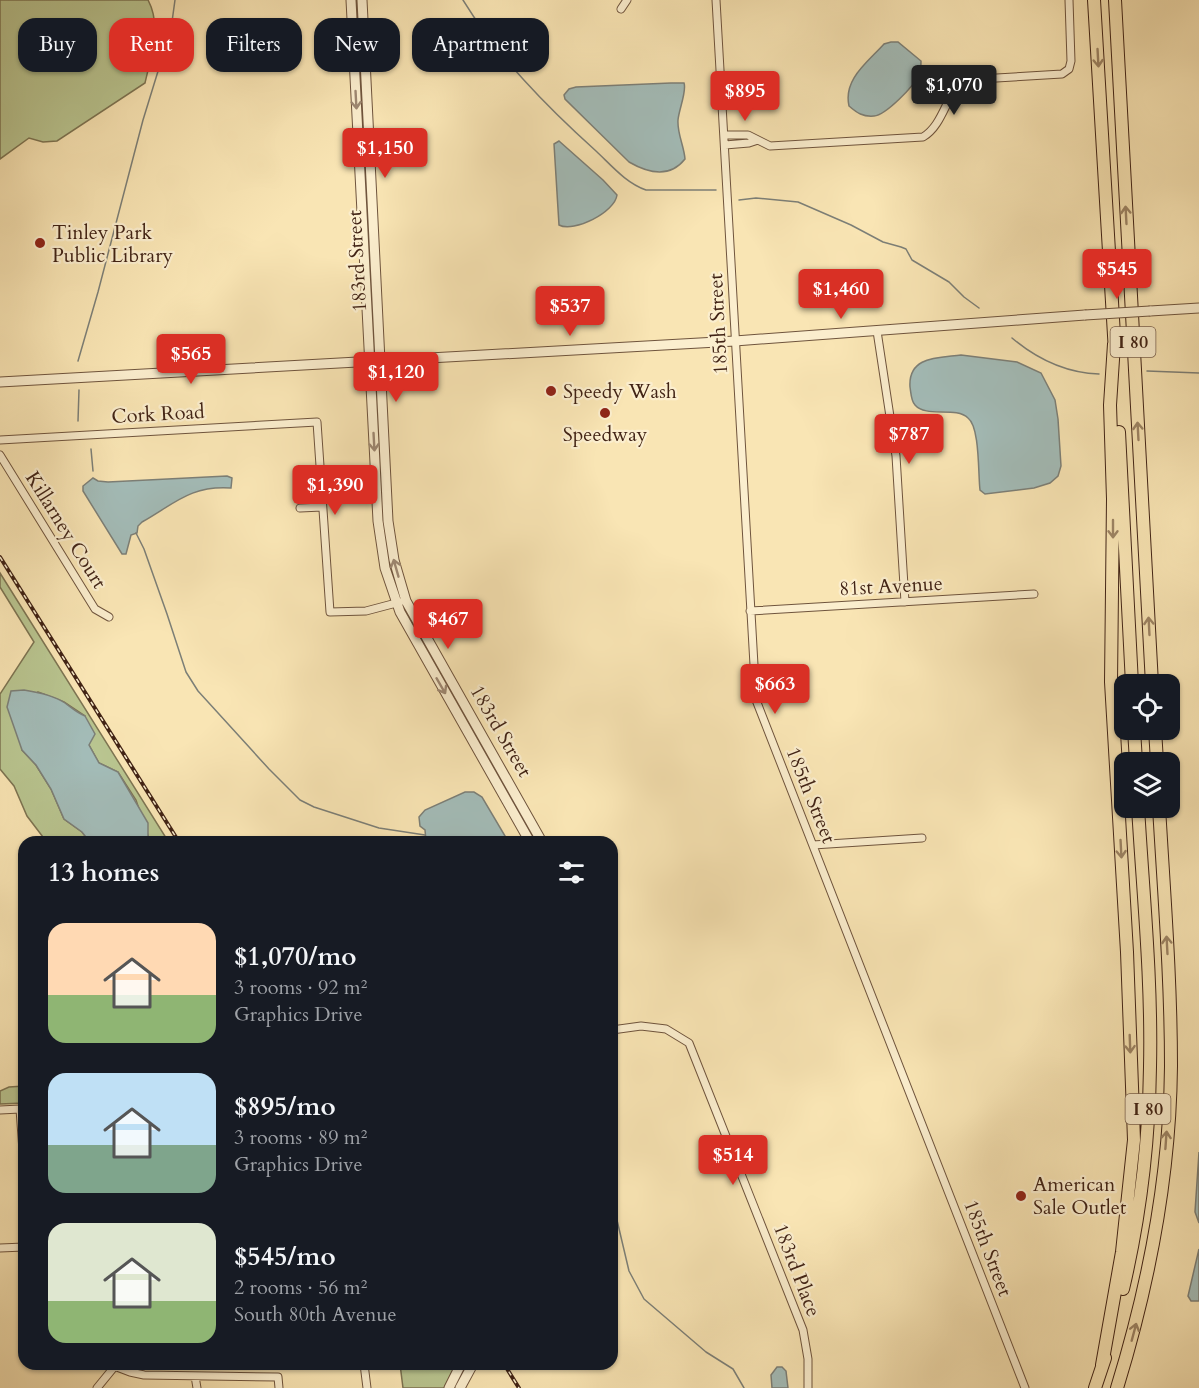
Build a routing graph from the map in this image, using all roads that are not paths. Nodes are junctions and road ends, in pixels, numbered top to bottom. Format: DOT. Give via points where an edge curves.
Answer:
graph roads {
  1 [pos="351,0"];
  2 [pos="362,0"];
  3 [pos="627,0"];
  4 [pos="716,0"];
  5 [pos="1069,0"];
  6 [pos="1094,0"];
  7 [pos="1115,0"];
  8 [pos="621,9"];
  9 [pos="724,135"];
  10 [pos="758,140"];
  11 [pos="725,145"];
  12 [pos="1199,308"];
  13 [pos="877,331"];
  14 [pos="735,341"];
  15 [pos="1114,344"];
  16 [pos="381,360"];
  17 [pos="370,361"];
  18 [pos="0,382"];
  19 [pos="0,440"];
  20 [pos="0,455"];
  21 [pos="322,507"];
  22 [pos="300,508"];
  23 [pos="1034,594"];
  24 [pos="401,602"];
  25 [pos="905,602"];
  26 [pos="750,611"];
  27 [pos="109,617"];
  28 [pos="1131,674"];
  29 [pos="1151,674"];
  30 [pos="1139,818"];
  31 [pos="1160,818"];
  32 [pos="527,836"];
  33 [pos="538,836"];
  34 [pos="922,838"];
  35 [pos="813,845"];
  36 [pos="618,1029"];
  37 [pos="18,1109"];
  38 [pos="0,1110"];
  39 [pos="18,1247"];
  40 [pos="0,1248"];
  41 [pos="1102,1365"];
  42 [pos="109,1370"];
  43 [pos="128,1370"];
  44 [pos="365,1370"];
  45 [pos="457,1370"];
  46 [pos="470,1370"];
  47 [pos="195,1376"];
  48 [pos="97,1388"];
  49 [pos="197,1388"];
  50 [pos="279,1388"];
  51 [pos="367,1388"];
  52 [pos="449,1388"];
  53 [pos="460,1388"];
  54 [pos="808,1388"];
  55 [pos="1025,1388"];
  56 [pos="1095,1388"];
  57 [pos="1117,1388"];
  1 -- 17 [label="street, 183rd Street, one-way"];
  2 -- 16 [label="street, 183rd Street"];
  3 -- 8 [label="street"];
  4 -- 9 [label="street, 185th Street"];
  5 -- 10 [label="street" via="1069,69 1062,74 962,80 932,132 923,137 770,146"];
  6 -- 15 [label="highway, I 80, one-way"];
  29 -- 7 [label="highway, I 80, one-way"];
  9 -- 10 [label="street" via="748,135"];
  9 -- 11 [label="street, 185th Street"];
  10 -- 11 [label="street"];
  11 -- 14 [label="street, 185th Street"];
  12 -- 13 [label="street, bridge"];
  13 -- 14 [label="street"];
  13 -- 25 [label="street" via="896,456"];
  14 -- 16 [label="street"];
  14 -- 26 [label="street, 185th Street"];
  15 -- 28 [label="highway, I 80"];
  15 -- 41 [label="highway, one-way" via="1110,405 1111,682 1134,1140 1122,1252"];
  16 -- 17 [label="street"];
  24 -- 16 [label="street, 183rd Street, one-way" via="388,521"];
  17 -- 18 [label="street"];
  17 -- 24 [label="street, 183rd Street, one-way" via="379,530 385,568"];
  19 -- 21 [label="street, Cork Road" via="317,422"];
  20 -- 27 [label="street, Killarney Court" via="95,609"];
  21 -- 22 [label="street"];
  21 -- 24 [label="street" via="330,612 366,611"];
  23 -- 25 [label="street, 81st Avenue"];
  24 -- 32 [label="street, 183rd Street, one-way" via="417,643"];
  24 -- 33 [label="street, 183rd Street"];
  25 -- 26 [label="street, 81st Avenue"];
  26 -- 35 [label="street, 185th Street" via="756,700"];
  30 -- 41 [label="highway, I 80" via="1149,994 1145,1146 1131,1254"];
  57 -- 31 [label="highway, I 80, one-way" via="1152,1257 1166,1148 1171,1057"];
  34 -- 35 [label="street"];
  35 -- 55 [label="street, 185th Street"];
  36 -- 54 [label="street, 183rd Place" via="641,1026 666,1029 689,1043 803,1330"];
  37 -- 38 [label="street"];
  39 -- 40 [label="street"];
  41 -- 56 [label="highway, I 80"];
  42 -- 48 [label="street"];
  43 -- 47 [label="street" via="144,1375"];
  44 -- 51 [label="street"];
  45 -- 52 [label="street"];
  46 -- 53 [label="street"];
  47 -- 49 [label="street"];
  47 -- 50 [label="street" via="278,1377"];
}
